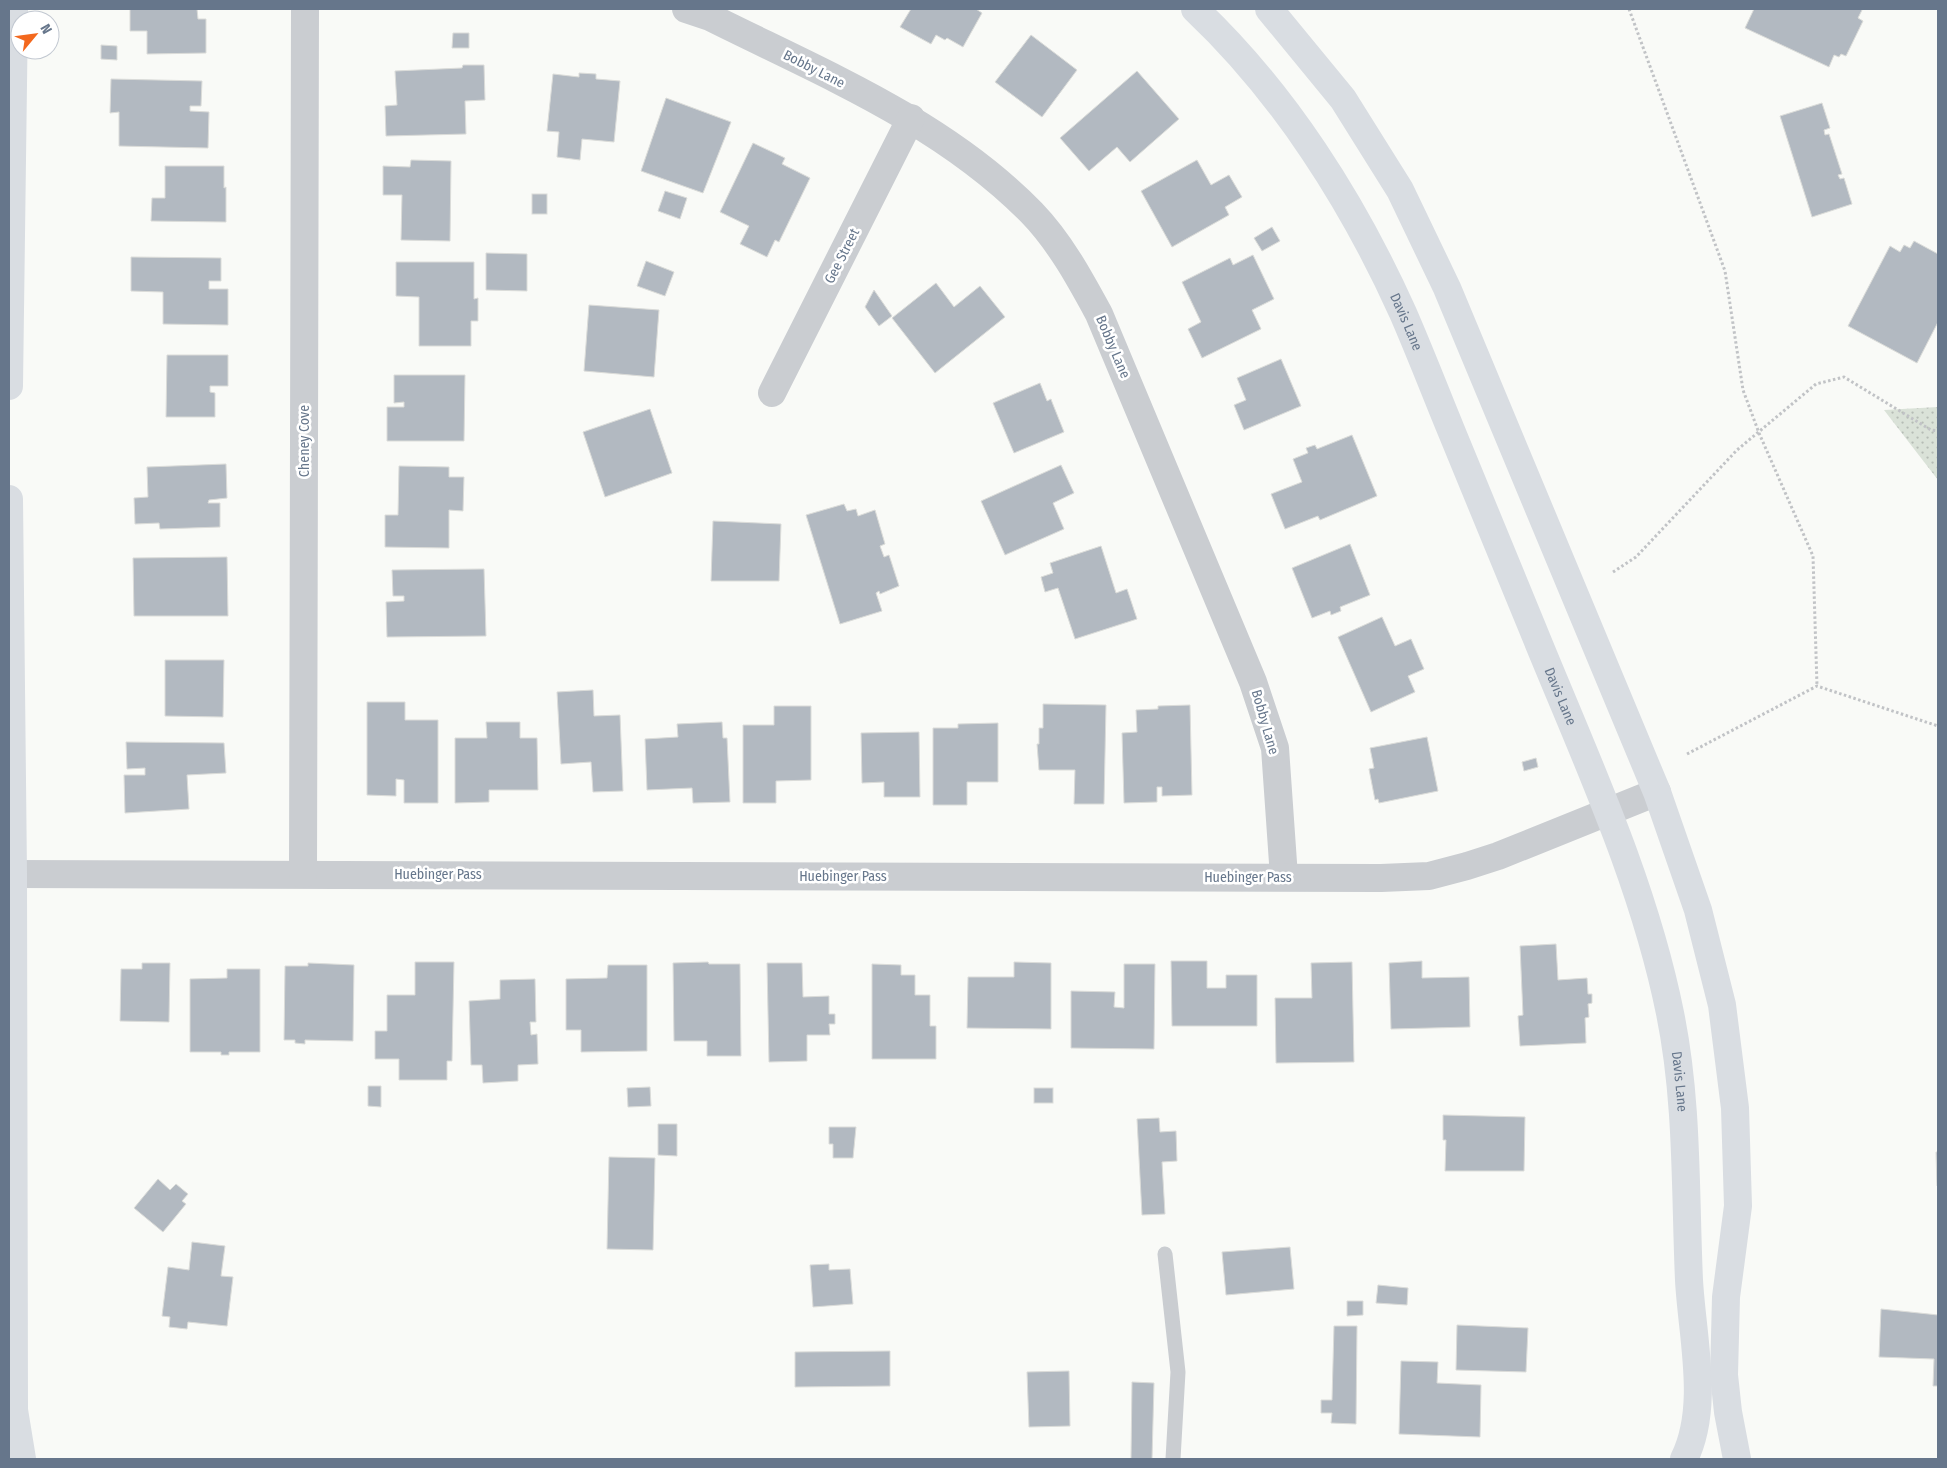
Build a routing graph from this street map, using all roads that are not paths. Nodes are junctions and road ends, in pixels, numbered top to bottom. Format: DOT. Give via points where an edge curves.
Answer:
graph roads {
  1 [pos="14,9"];
  2 [pos="305,9"];
  3 [pos="686,9"];
  4 [pos="1195,9"];
  5 [pos="1269,9"];
  6 [pos="912,118"];
  7 [pos="9,386"];
  8 [pos="772,393"];
  9 [pos="9,499"];
  10 [pos="1657,792"];
  11 [pos="1607,812"];
  12 [pos="13,874"];
  13 [pos="303,874"];
  14 [pos="1284,877"];
  15 [pos="11,1252"];
  16 [pos="1165,1254"];
  17 [pos="22,1459"];
  18 [pos="1173,1459"];
  19 [pos="1684,1459"];
  20 [pos="1737,1459"];
  1 -- 7 [label="street"];
  2 -- 13 [label="street, Cheney Cove"];
  3 -- 6 [label="street, Bobby Lane" via="710,17"];
  4 -- 11 [label="street, Davis Lane" via="1224,36 1298,127 1358,223 1403,313"];
  5 -- 10 [label="street" via="1343,98 1400,190 1451,297"];
  6 -- 8 [label="street, Gee Street"];
  6 -- 14 [label="street, Bobby Lane" via="979,165 1033,214 1072,267 1099,314 1253,682 1275,748"];
  9 -- 12 [label="street"];
  10 -- 11 [label="street, Huebinger Pass"];
  10 -- 20 [label="street" via="1698,910 1722,1005 1735,1108 1738,1206 1726,1297 1724,1376"];
  11 -- 14 [label="street, Huebinger Pass" via="1498,856 1429,876"];
  11 -- 19 [label="street, Davis Lane" via="1648,921 1671,1015 1684,1114 1698,1403 1695,1433"];
  12 -- 13 [label="street, Huebinger Pass"];
  12 -- 15 [label="street"];
  13 -- 14 [label="street, Huebinger Pass"];
  15 -- 17 [label="street" via="14,1410"];
  16 -- 18 [label="lane" via="1178,1372"];
}
